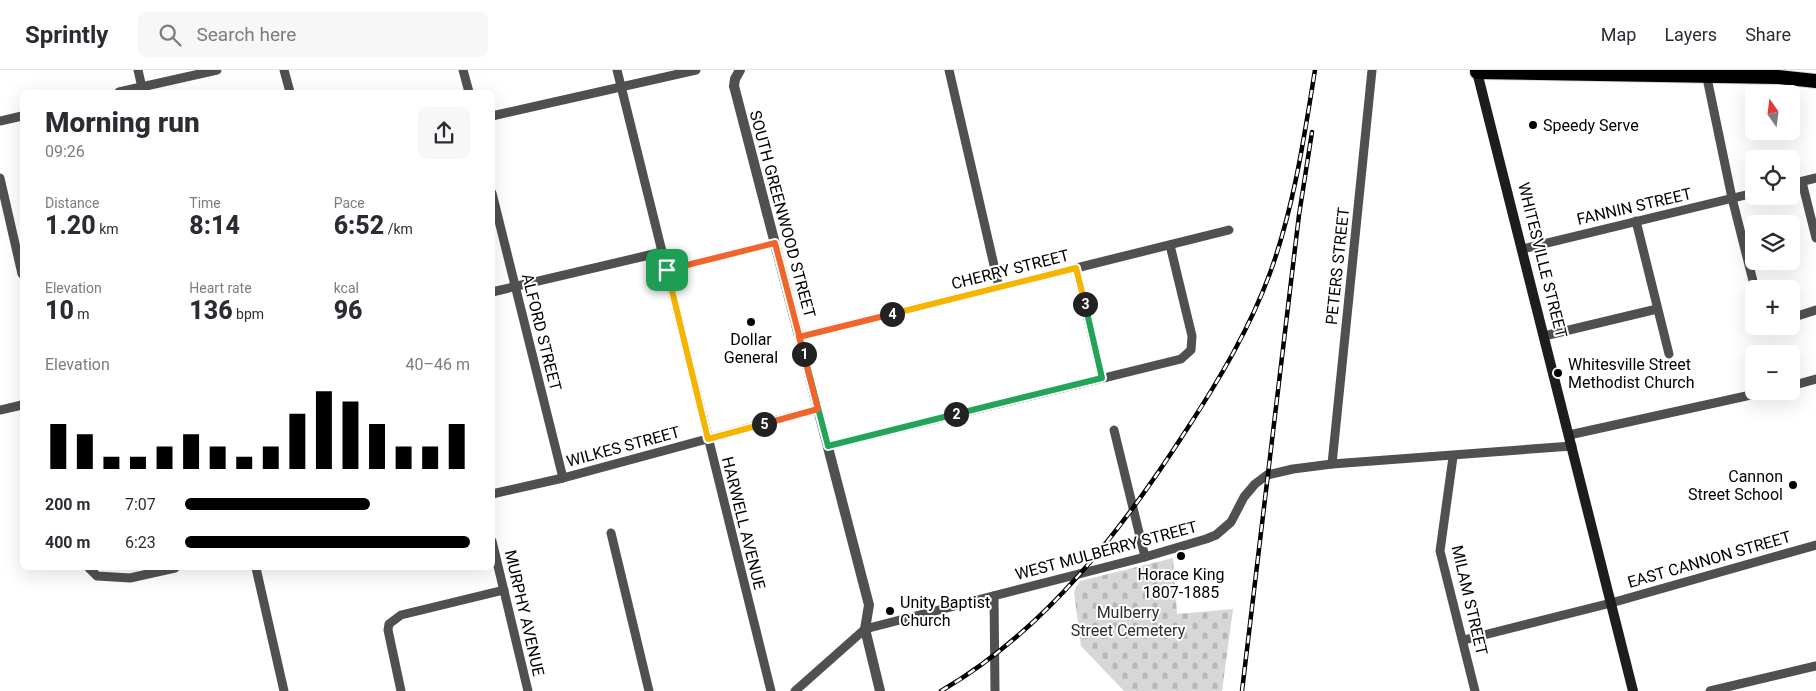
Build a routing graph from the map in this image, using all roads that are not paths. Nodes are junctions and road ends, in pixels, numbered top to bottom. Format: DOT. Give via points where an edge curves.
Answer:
graph roads {
  1 [pos="138,70"];
  2 [pos="217,70"];
  3 [pos="284,70"];
  4 [pos="463,70"];
  5 [pos="617,70"];
  6 [pos="696,70"];
  7 [pos="740,70"];
  8 [pos="949,70"];
  9 [pos="1372,70"];
  10 [pos="1475,71"];
  11 [pos="1536,71"];
  12 [pos="1683,73"];
  13 [pos="1707,78"];
  14 [pos="1816,81"];
  15 [pos="622,87"];
  16 [pos="143,90"];
  17 [pos="289,90"];
  18 [pos="468,90"];
  19 [pos="495,115"];
  20 [pos="20,116"];
  21 [pos="0,121"];
  22 [pos="0,178"];
  23 [pos="1816,178"];
  24 [pos="1802,182"];
  25 [pos="1745,195"];
  26 [pos="1732,198"];
  27 [pos="495,204"];
  28 [pos="1636,221"];
  29 [pos="1229,230"];
  30 [pos="1816,238"];
  31 [pos="775,243"];
  32 [pos="1170,245"];
  33 [pos="1522,249"];
  34 [pos="662,252"];
  35 [pos="20,265"];
  36 [pos="1076,268"];
  37 [pos="667,270"];
  38 [pos="1753,280"];
  39 [pos="515,287"];
  40 [pos="999,288"];
  41 [pos="495,291"];
  42 [pos="1656,309"];
  43 [pos="1816,310"];
  44 [pos="1800,315"];
  45 [pos="1544,336"];
  46 [pos="799,337"];
  47 [pos="1669,354"];
  48 [pos="1102,378"];
  49 [pos="1816,379"];
  50 [pos="1800,383"];
  51 [pos="1745,396"];
  52 [pos="20,405"];
  53 [pos="818,409"];
  54 [pos="0,410"];
  55 [pos="1114,430"];
  56 [pos="1569,435"];
  57 [pos="708,439"];
  58 [pos="828,446"];
  59 [pos="1572,446"];
  60 [pos="1453,457"];
  61 [pos="1332,464"];
  62 [pos="563,478"];
  63 [pos="495,493"];
  64 [pos="611,533"];
  65 [pos="1816,545"];
  66 [pos="495,554"];
  67 [pos="1145,558"];
  68 [pos="91,570"];
  69 [pos="166,570"];
  70 [pos="256,570"];
  71 [pos="504,590"];
  72 [pos="994,596"];
  73 [pos="1611,603"];
  74 [pos="865,629"];
  75 [pos="1464,640"];
  76 [pos="1816,666"];
  77 [pos="284,691"];
  78 [pos="401,691"];
  79 [pos="528,691"];
  80 [pos="649,691"];
  81 [pos="771,691"];
  82 [pos="795,691"];
  83 [pos="880,691"];
  84 [pos="995,691"];
  85 [pos="1475,691"];
  86 [pos="1633,691"];
  87 [pos="1710,691"];
  1 -- 16 [label="street"];
  2 -- 16 [label="street"];
  3 -- 17 [label="street"];
  4 -- 18 [label="street"];
  5 -- 15 [label="street, HARWELL AVENUE"];
  6 -- 15 [label="street"];
  7 -- 31 [label="street, SOUTH GREENWOOD STREET" via="734,86"];
  8 -- 40 [label="street"];
  9 -- 61 [label="street, PETERS STREET"];
  10 -- 11 [label="highway"];
  10 -- 33 [label="main road, WHITESVILLE STREET"];
  11 -- 12 [label="highway"];
  12 -- 13 [label="highway"];
  13 -- 14 [label="highway" via="1778,77"];
  13 -- 26 [label="street"];
  15 -- 19 [label="street"];
  15 -- 34 [label="street, HARWELL AVENUE"];
  20 -- 21 [label="street"];
  22 -- 35 [label="street"];
  23 -- 24 [label="street"];
  24 -- 30 [label="street"];
  25 -- 26 [label="street, FANNIN STREET"];
  26 -- 28 [label="street, FANNIN STREET"];
  26 -- 38 [label="street"];
  27 -- 39 [label="street, ALFORD STREET"];
  28 -- 33 [label="street, FANNIN STREET"];
  28 -- 42 [label="street"];
  29 -- 32 [label="street, CHERRY STREET"];
  31 -- 37 [label="street"];
  31 -- 46 [label="street, SOUTH GREENWOOD STREET"];
  32 -- 36 [label="street, CHERRY STREET"];
  32 -- 48 [label="street" via="1192,336 1191,350 1181,359"];
  33 -- 45 [label="main road, WHITESVILLE STREET"];
  34 -- 37 [label="street, HARWELL AVENUE"];
  34 -- 39 [label="street"];
  36 -- 40 [label="street, CHERRY STREET"];
  36 -- 48 [label="street"];
  37 -- 57 [label="street, HARWELL AVENUE"];
  39 -- 41 [label="street"];
  39 -- 62 [label="street, ALFORD STREET"];
  40 -- 46 [label="street, CHERRY STREET"];
  42 -- 45 [label="street"];
  42 -- 47 [label="street"];
  43 -- 44 [label="street"];
  45 -- 56 [label="main road, WHITESVILLE STREET"];
  46 -- 53 [label="street, SOUTH GREENWOOD STREET"];
  48 -- 58 [label="street"];
  49 -- 50 [label="street"];
  51 -- 56 [label="street"];
  52 -- 54 [label="street"];
  53 -- 57 [label="street, WILKES STREET"];
  53 -- 58 [label="street, SOUTH GREENWOOD STREET"];
  55 -- 67 [label="street"];
  56 -- 59 [label="main road, WHITESVILLE STREET"];
  57 -- 62 [label="street, WILKES STREET"];
  57 -- 81 [label="street, HARWELL AVENUE"];
  58 -- 74 [label="street, SOUTH GREENWOOD STREET" via="869,605"];
  59 -- 60 [label="street, WEST MULBERRY STREET"];
  59 -- 73 [label="main road, WHITESVILLE STREET"];
  60 -- 61 [label="street, WEST MULBERRY STREET"];
  60 -- 75 [label="street, MILAM STREET" via="1440,551"];
  61 -- 67 [label="street, WEST MULBERRY STREET" via="1267,475 1255,484 1231,522 1216,535"];
  62 -- 63 [label="street, WILKES STREET"];
  64 -- 80 [label="street"];
  65 -- 73 [label="street, EAST CANNON STREET"];
  66 -- 71 [label="street, MURPHY AVENUE"];
  67 -- 72 [label="street, WEST MULBERRY STREET"];
  68 -- 69 [label="street" via="97,576 130,578"];
  70 -- 77 [label="street"];
  71 -- 78 [label="street" via="393,618 388,630"];
  71 -- 79 [label="street, MURPHY AVENUE"];
  72 -- 74 [label="street, WEST MULBERRY STREET"];
  72 -- 84 [label="street"];
  73 -- 75 [label="street, EAST CANNON STREET"];
  73 -- 86 [label="main road, WHITESVILLE STREET"];
  74 -- 82 [label="street, WEST MULBERRY STREET"];
  74 -- 83 [label="street"];
  75 -- 85 [label="street, MILAM STREET"];
  76 -- 87 [label="street"];
}
